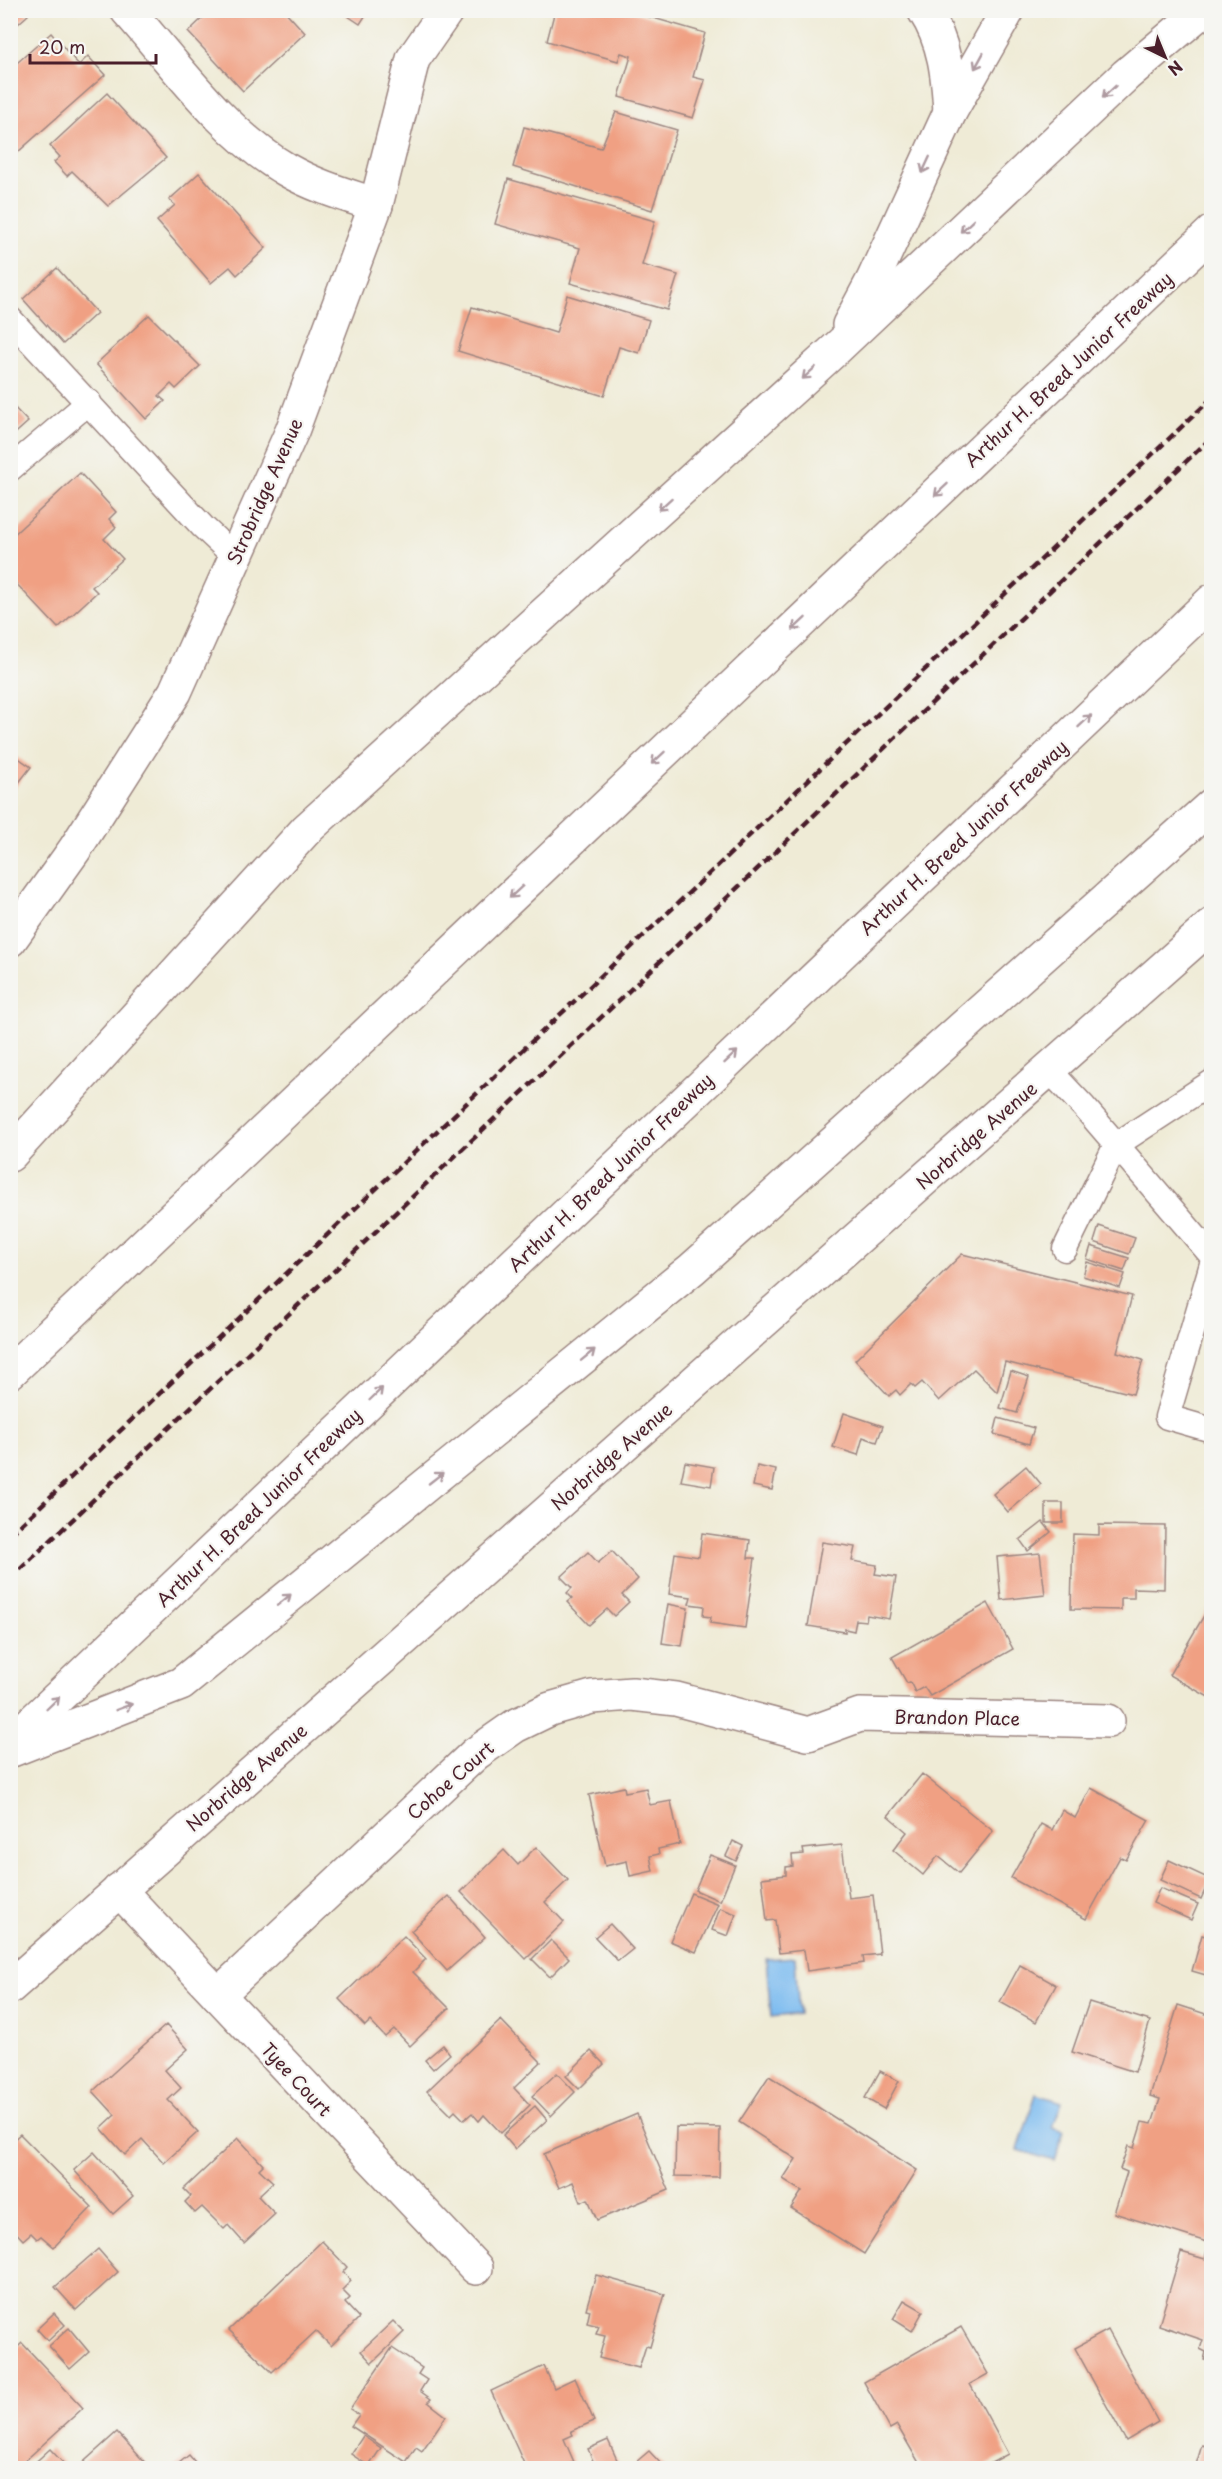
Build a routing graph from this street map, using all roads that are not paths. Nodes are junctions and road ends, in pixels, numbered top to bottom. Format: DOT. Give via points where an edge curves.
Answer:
graph roads {
  1 [pos="128,10"];
  2 [pos="447,10"];
  3 [pos="924,10"];
  4 [pos="1008,10"];
  5 [pos="1203,10"];
  6 [pos="950,112"];
  7 [pos="376,206"];
  8 [pos="1212,232"];
  9 [pos="10,319"];
  10 [pos="837,348"];
  11 [pos="89,402"];
  12 [pos="10,469"];
  13 [pos="236,556"];
  14 [pos="1212,601"];
  15 [pos="1212,805"];
  16 [pos="1212,925"];
  17 [pos="14,929"];
  18 [pos="1049,1070"];
  19 [pos="1212,1082"];
  20 [pos="1116,1145"];
  21 [pos="10,1155"];
  22 [pos="1065,1249"];
  23 [pos="1212,1256"];
  24 [pos="1212,1264"];
  25 [pos="10,1372"];
  26 [pos="1212,1430"];
  27 [pos="1108,1721"];
  28 [pos="808,1734"];
  29 [pos="10,1743"];
  30 [pos="10,1751"];
  31 [pos="119,1890"];
  32 [pos="10,1987"];
  33 [pos="218,1995"];
  34 [pos="476,2268"];
  1 -- 7 [label="main road" via="227,123 265,156 305,179"];
  2 -- 7 [label="main road, Strobridge Avenue" via="413,59"];
  3 -- 6 [label="main road" via="948,66"];
  4 -- 6 [label="main road, one-way"];
  5 -- 10 [label="main road, one-way" via="1126,75"];
  6 -- 10 [label="main road, one-way" via="873,280"];
  7 -- 13 [label="main road, Strobridge Avenue" via="292,431"];
  8 -- 25 [label="main road, Arthur H. Breed Junior Freeway, one-way"];
  9 -- 11 [label="lane"];
  10 -- 21 [label="main road, one-way" via="306,830"];
  11 -- 12 [label="lane"];
  11 -- 13 [label="lane" via="203,527"];
  13 -- 17 [label="main road, Strobridge Avenue" via="175,692 75,849"];
  29 -- 14 [label="main road, Arthur H. Breed Junior Freeway, one-way"];
  30 -- 15 [label="main road, one-way" via="181,1684 692,1269"];
  16 -- 18 [label="main road, Norbridge Avenue"];
  18 -- 20 [label="lane"];
  18 -- 31 [label="main road, Norbridge Avenue"];
  19 -- 20 [label="lane"];
  20 -- 22 [label="lane"];
  20 -- 23 [label="lane"];
  24 -- 26 [label="lane" via="1167,1417"];
  27 -- 28 [label="main road, Brandon Place" via="860,1715"];
  28 -- 33 [label="main road, Cohoe Court" via="687,1702 632,1694 592,1697 550,1709 515,1726 475,1754"];
  31 -- 32 [label="main road, Norbridge Avenue"];
  31 -- 33 [label="main road, Tyee Court"];
  33 -- 34 [label="main road, Tyee Court"];
}
